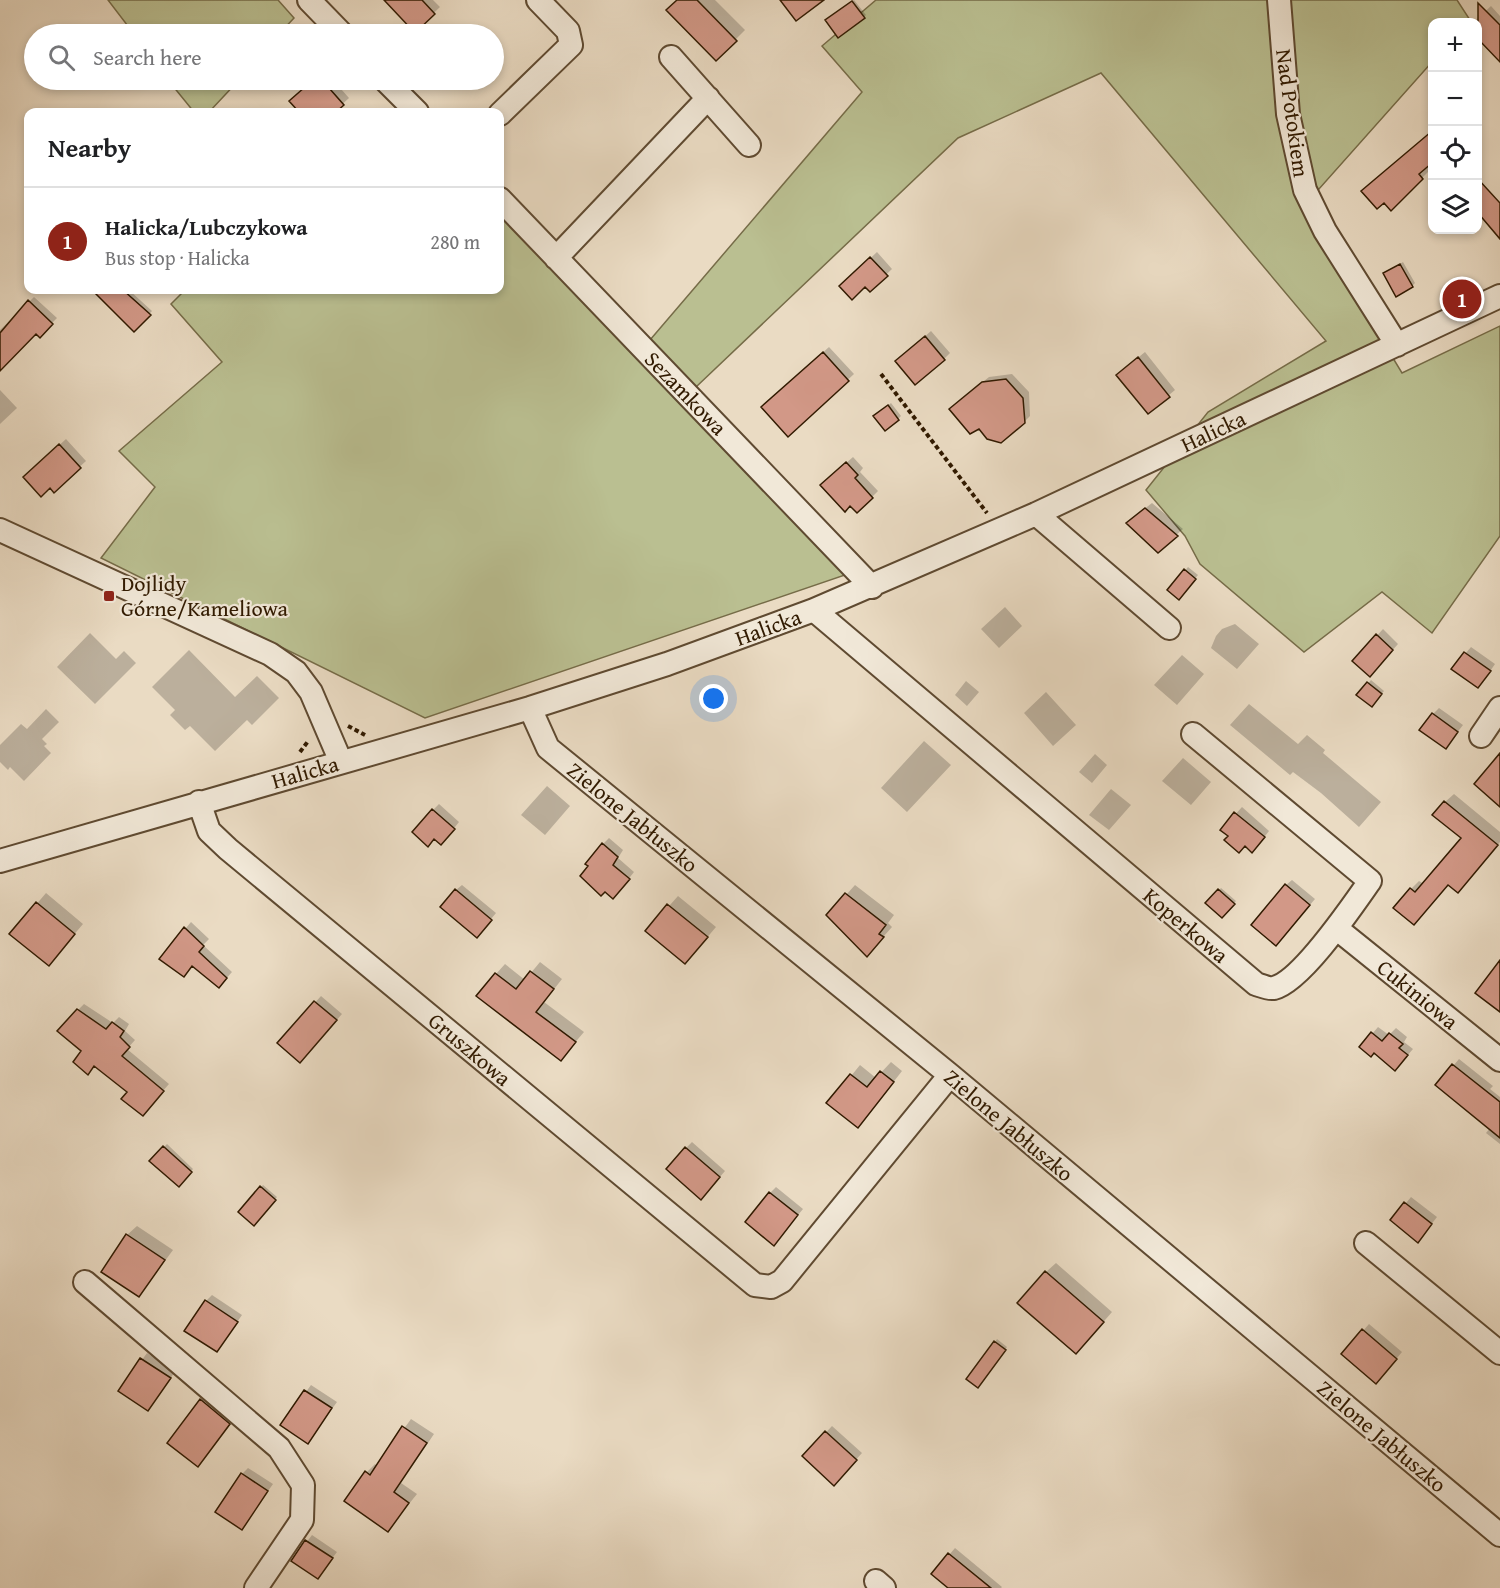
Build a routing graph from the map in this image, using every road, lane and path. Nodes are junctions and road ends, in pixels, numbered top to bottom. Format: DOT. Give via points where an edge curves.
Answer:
graph roads {
  1 [pos="309,0"];
  2 [pos="538,0"];
  3 [pos="1279,0"];
  4 [pos="332,24"];
  5 [pos="671,57"];
  6 [pos="395,90"];
  7 [pos="708,98"];
  8 [pos="413,108"];
  9 [pos="504,110"];
  10 [pos="749,144"];
  11 [pos="504,203"];
  12 [pos="556,258"];
  13 [pos="1500,296"];
  14 [pos="1397,345"];
  15 [pos="881,374"];
  16 [pos="1036,514"];
  17 [pos="0,530"];
  18 [pos="1000,531"];
  19 [pos="872,586"];
  20 [pos="814,610"];
  21 [pos="1169,628"];
  22 [pos="530,708"];
  23 [pos="1500,708"];
  24 [pos="1193,734"];
  25 [pos="310,736"];
  26 [pos="1481,736"];
  27 [pos="294,758"];
  28 [pos="341,762"];
  29 [pos="200,802"];
  30 [pos="0,861"];
  31 [pos="1336,928"];
  32 [pos="1500,1060"];
  33 [pos="950,1075"];
  34 [pos="1366,1243"];
  35 [pos="86,1282"];
  36 [pos="1500,1353"];
  37 [pos="1500,1535"];
  38 [pos="256,1588"];
  1 -- 4 [label="street"];
  2 -- 9 [label="street" via="568,31 571,45"];
  3 -- 14 [label="street, Nad Potokiem" via="1288,114 1305,190 1325,231"];
  5 -- 7 [label="street"];
  6 -- 8 [label="street"];
  7 -- 10 [label="street"];
  7 -- 12 [label="street"];
  11 -- 12 [label="street, Sezamkowa"];
  12 -- 19 [label="street, Sezamkowa"];
  13 -- 14 [label="street, Halicka"];
  14 -- 16 [label="street, Halicka"];
  15 -- 18 [label="path"];
  16 -- 18 [label="street, Halicka"];
  16 -- 21 [label="street"];
  17 -- 28 [label="street" via="270,654 296,672 311,692"];
  18 -- 19 [label="street, Halicka"];
  19 -- 20 [label="street, Halicka"];
  20 -- 22 [label="street, Halicka" via="667,664"];
  20 -- 31 [label="street, Koperkowa" via="1256,984 1272,989 1290,981"];
  22 -- 28 [label="street, Halicka"];
  22 -- 33 [label="street, Zielone Jabłuszko" via="548,748"];
  23 -- 26 [label="street"];
  24 -- 31 [label="street, Koperkowa" via="1370,881"];
  25 -- 27 [label="path" via="309,743"];
  28 -- 29 [label="street, Halicka"];
  29 -- 30 [label="street, Halicka"];
  29 -- 33 [label="street, Gruszkowa" via="209,831 228,849 755,1285 771,1287 782,1281"];
  31 -- 32 [label="street, Cukiniowa"];
  33 -- 37 [label="street, Zielone Jabłuszko"];
  34 -- 36 [label="street"];
  35 -- 38 [label="street" via="279,1448 303,1485 302,1520"];
}
